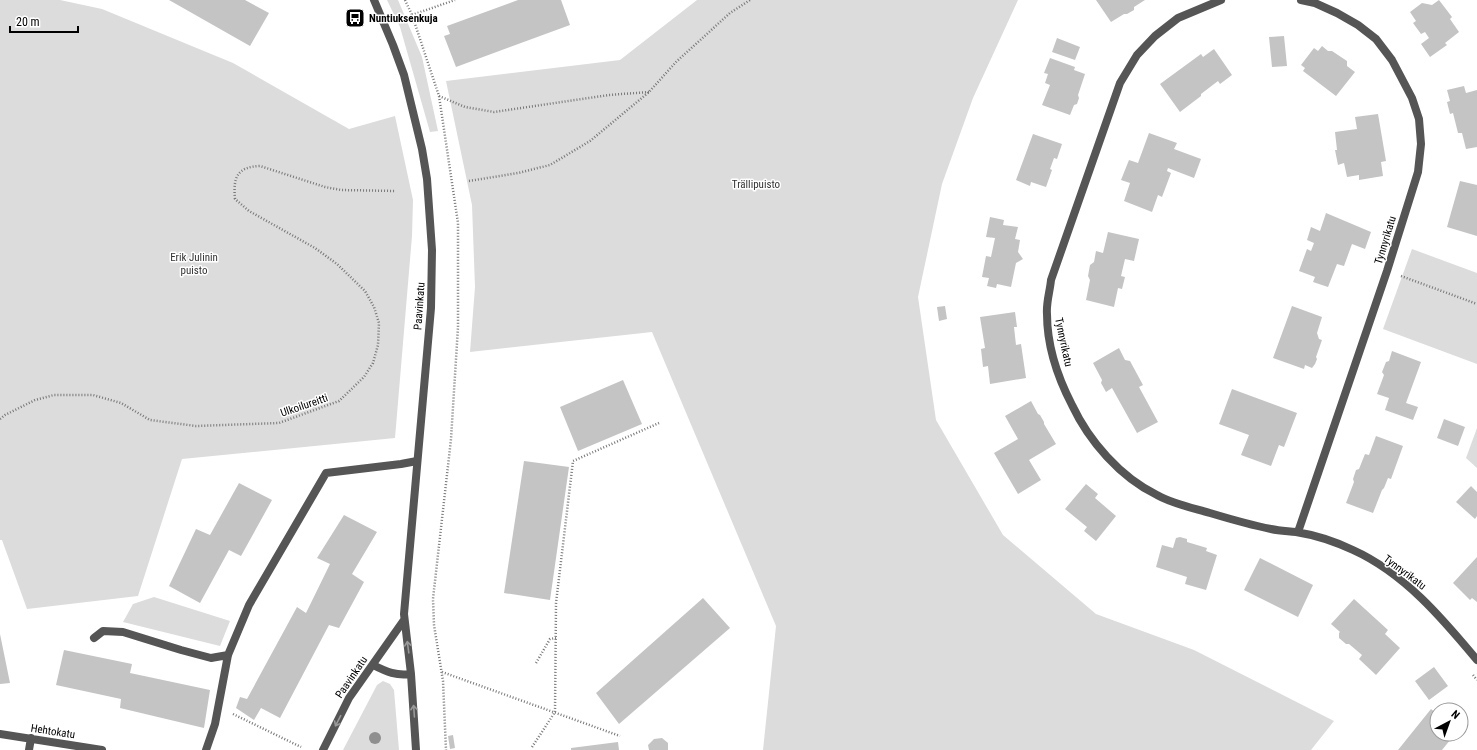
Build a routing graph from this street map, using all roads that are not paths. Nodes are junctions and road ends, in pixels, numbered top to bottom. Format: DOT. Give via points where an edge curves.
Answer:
graph roads {
  1 [pos="374,0"];
  2 [pos="1221,0"];
  3 [pos="1302,0"];
  4 [pos="417,461"];
  5 [pos="1298,532"];
  6 [pos="404,620"];
  7 [pos="94,638"];
  8 [pos="228,656"];
  9 [pos="1477,660"];
  10 [pos="373,664"];
  11 [pos="411,674"];
  12 [pos="0,734"];
  13 [pos="31,738"];
  14 [pos="29,750"];
  15 [pos="102,750"];
  16 [pos="206,750"];
  17 [pos="323,750"];
  18 [pos="416,750"];
  1 -- 4 [label="street, Paavinkatu" via="404,75 427,179 432,250 431,308"];
  2 -- 5 [label="street, Tynnyrikatu" via="1172,22 1137,56 1120,83 1051,280 1047,314 1050,342 1065,392 1077,415 1094,441 1123,473 1157,496 1265,528"];
  3 -- 5 [label="street, Tynnyrikatu" via="1337,12 1358,24 1376,39 1392,60 1412,98 1419,120 1421,144 1418,172 1387,271"];
  4 -- 6 [label="street, Paavinkatu"];
  4 -- 8 [label="street" via="326,473 249,605"];
  5 -- 9 [label="street, Tynnyrikatu" via="1354,550 1412,589"];
  6 -- 10 [label="street, Paavinkatu"];
  11 -- 6 [label="street, Paavinkatu, one-way"];
  7 -- 8 [label="street" via="103,631 123,632 211,658"];
  8 -- 16 [label="street" via="215,724"];
  10 -- 11 [label="street" via="400,676"];
  10 -- 17 [label="street, Paavinkatu, one-way" via="349,698"];
  18 -- 11 [label="street, Paavinkatu, one-way"];
  12 -- 13 [label="street, Hehtokatu"];
  13 -- 14 [label="street"];
  13 -- 15 [label="street, Hehtokatu"];
}
